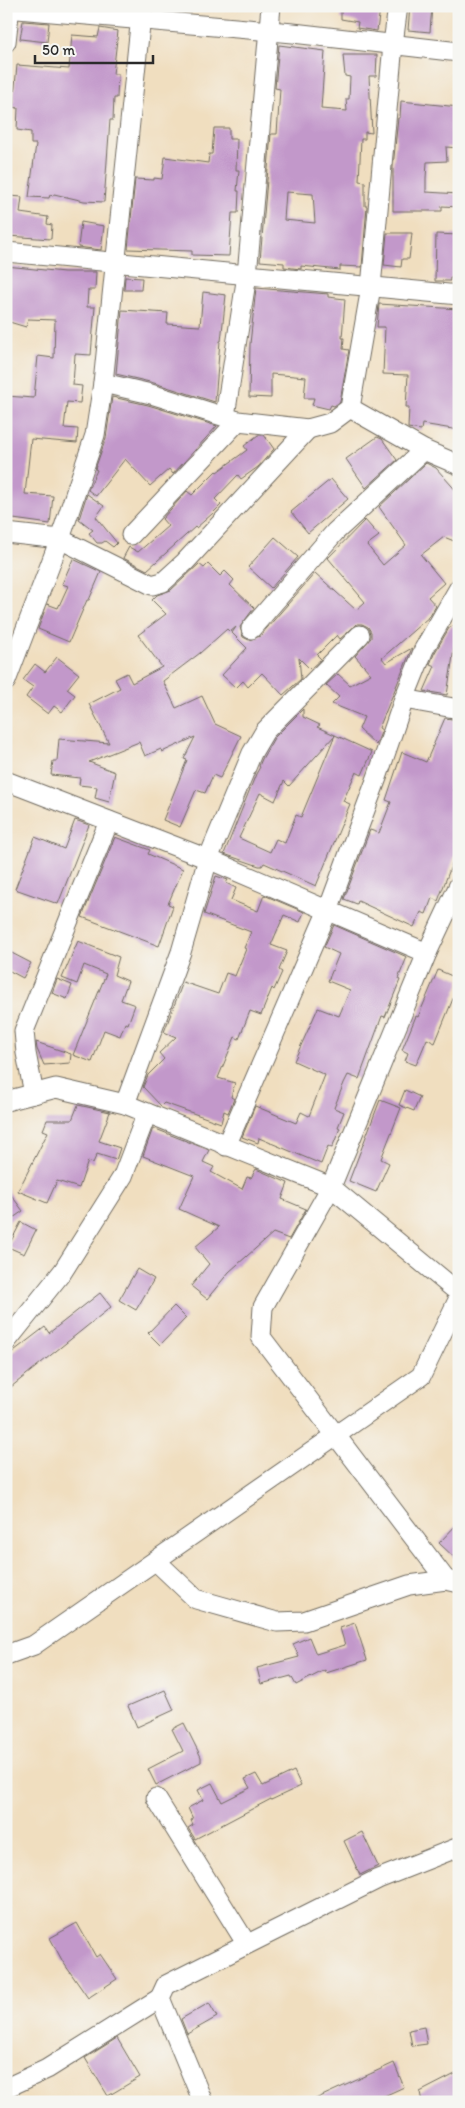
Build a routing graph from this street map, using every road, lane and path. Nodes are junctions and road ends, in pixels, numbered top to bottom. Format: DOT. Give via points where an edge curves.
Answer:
graph roads {
  1 [pos="271,6"];
  2 [pos="398,6"];
  3 [pos="9,8"];
  4 [pos="141,13"];
  5 [pos="268,31"];
  6 [pos="6,42"];
  7 [pos="393,44"];
  8 [pos="459,52"];
  9 [pos="6,252"];
  10 [pos="115,262"];
  11 [pos="247,275"];
  12 [pos="371,287"];
  13 [pos="459,295"];
  14 [pos="103,383"];
  15 [pos="350,408"];
  16 [pos="232,418"];
  17 [pos="308,429"];
  18 [pos="424,450"];
  19 [pos="459,465"];
  20 [pos="6,533"];
  21 [pos="131,534"];
  22 [pos="60,539"];
  23 [pos="459,588"];
  24 [pos="251,629"];
  25 [pos="360,635"];
  26 [pos="6,681"];
  27 [pos="404,698"];
  28 [pos="459,709"];
  29 [pos="6,781"];
  30 [pos="109,821"];
  31 [pos="208,859"];
  32 [pos="459,885"];
  33 [pos="328,910"];
  34 [pos="427,954"];
  35 [pos="34,1094"];
  36 [pos="6,1102"];
  37 [pos="125,1104"];
  38 [pos="146,1113"];
  39 [pos="226,1146"];
  40 [pos="331,1187"];
  41 [pos="459,1293"];
  42 [pos="459,1298"];
  43 [pos="6,1342"];
  44 [pos="338,1436"];
  45 [pos="156,1561"];
  46 [pos="452,1582"];
  47 [pos="6,1655"];
  48 [pos="156,1798"];
  49 [pos="459,1847"];
  50 [pos="246,1943"];
  51 [pos="160,1998"];
  52 [pos="6,2088"];
  53 [pos="203,2102"];
  1 -- 5 [label="street"];
  2 -- 7 [label="street"];
  3 -- 4 [label="street"];
  3 -- 6 [label="street"];
  4 -- 5 [label="street"];
  4 -- 10 [label="street"];
  5 -- 7 [label="street"];
  5 -- 11 [label="street"];
  7 -- 8 [label="street"];
  7 -- 12 [label="street"];
  9 -- 10 [label="street"];
  10 -- 11 [label="street"];
  10 -- 14 [label="street"];
  11 -- 12 [label="street"];
  11 -- 16 [label="street"];
  12 -- 13 [label="street"];
  12 -- 15 [label="street"];
  14 -- 16 [label="street"];
  14 -- 22 [label="street" via="95,435"];
  15 -- 17 [label="street" via="330,423"];
  15 -- 18 [label="street"];
  16 -- 17 [label="street"];
  16 -- 21 [label="street"];
  17 -- 22 [label="street" via="163,582 152,585"];
  18 -- 19 [label="street"];
  18 -- 24 [label="street" via="335,532"];
  20 -- 22 [label="street"];
  22 -- 26 [label="street"];
  23 -- 27 [label="street" via="424,649"];
  25 -- 31 [label="street" via="265,731 252,753"];
  27 -- 28 [label="street"];
  27 -- 33 [label="street"];
  29 -- 30 [label="street"];
  30 -- 31 [label="street"];
  30 -- 35 [label="street" via="24,1031"];
  31 -- 33 [label="street"];
  31 -- 37 [label="street" via="181,952"];
  32 -- 34 [label="street"];
  33 -- 34 [label="street"];
  33 -- 39 [label="street"];
  34 -- 40 [label="street"];
  35 -- 36 [label="street"];
  35 -- 37 [label="street" via="56,1088"];
  37 -- 38 [label="street"];
  38 -- 39 [label="street"];
  38 -- 43 [label="street" via="123,1176 62,1270"];
  39 -- 40 [label="street"];
  40 -- 41 [label="street"];
  40 -- 44 [label="street" via="263,1307 261,1337"];
  42 -- 44 [label="street" via="421,1376"];
  44 -- 45 [label="street"];
  44 -- 46 [label="street"];
  45 -- 46 [label="street" via="196,1600 277,1622 304,1621 409,1585"];
  45 -- 47 [label="street" via="34,1644"];
  48 -- 50 [label="street"];
  49 -- 50 [label="street" via="378,1879"];
  50 -- 51 [label="street" via="166,1985"];
  51 -- 52 [label="street" via="47,2069"];
  51 -- 53 [label="street"];
}
